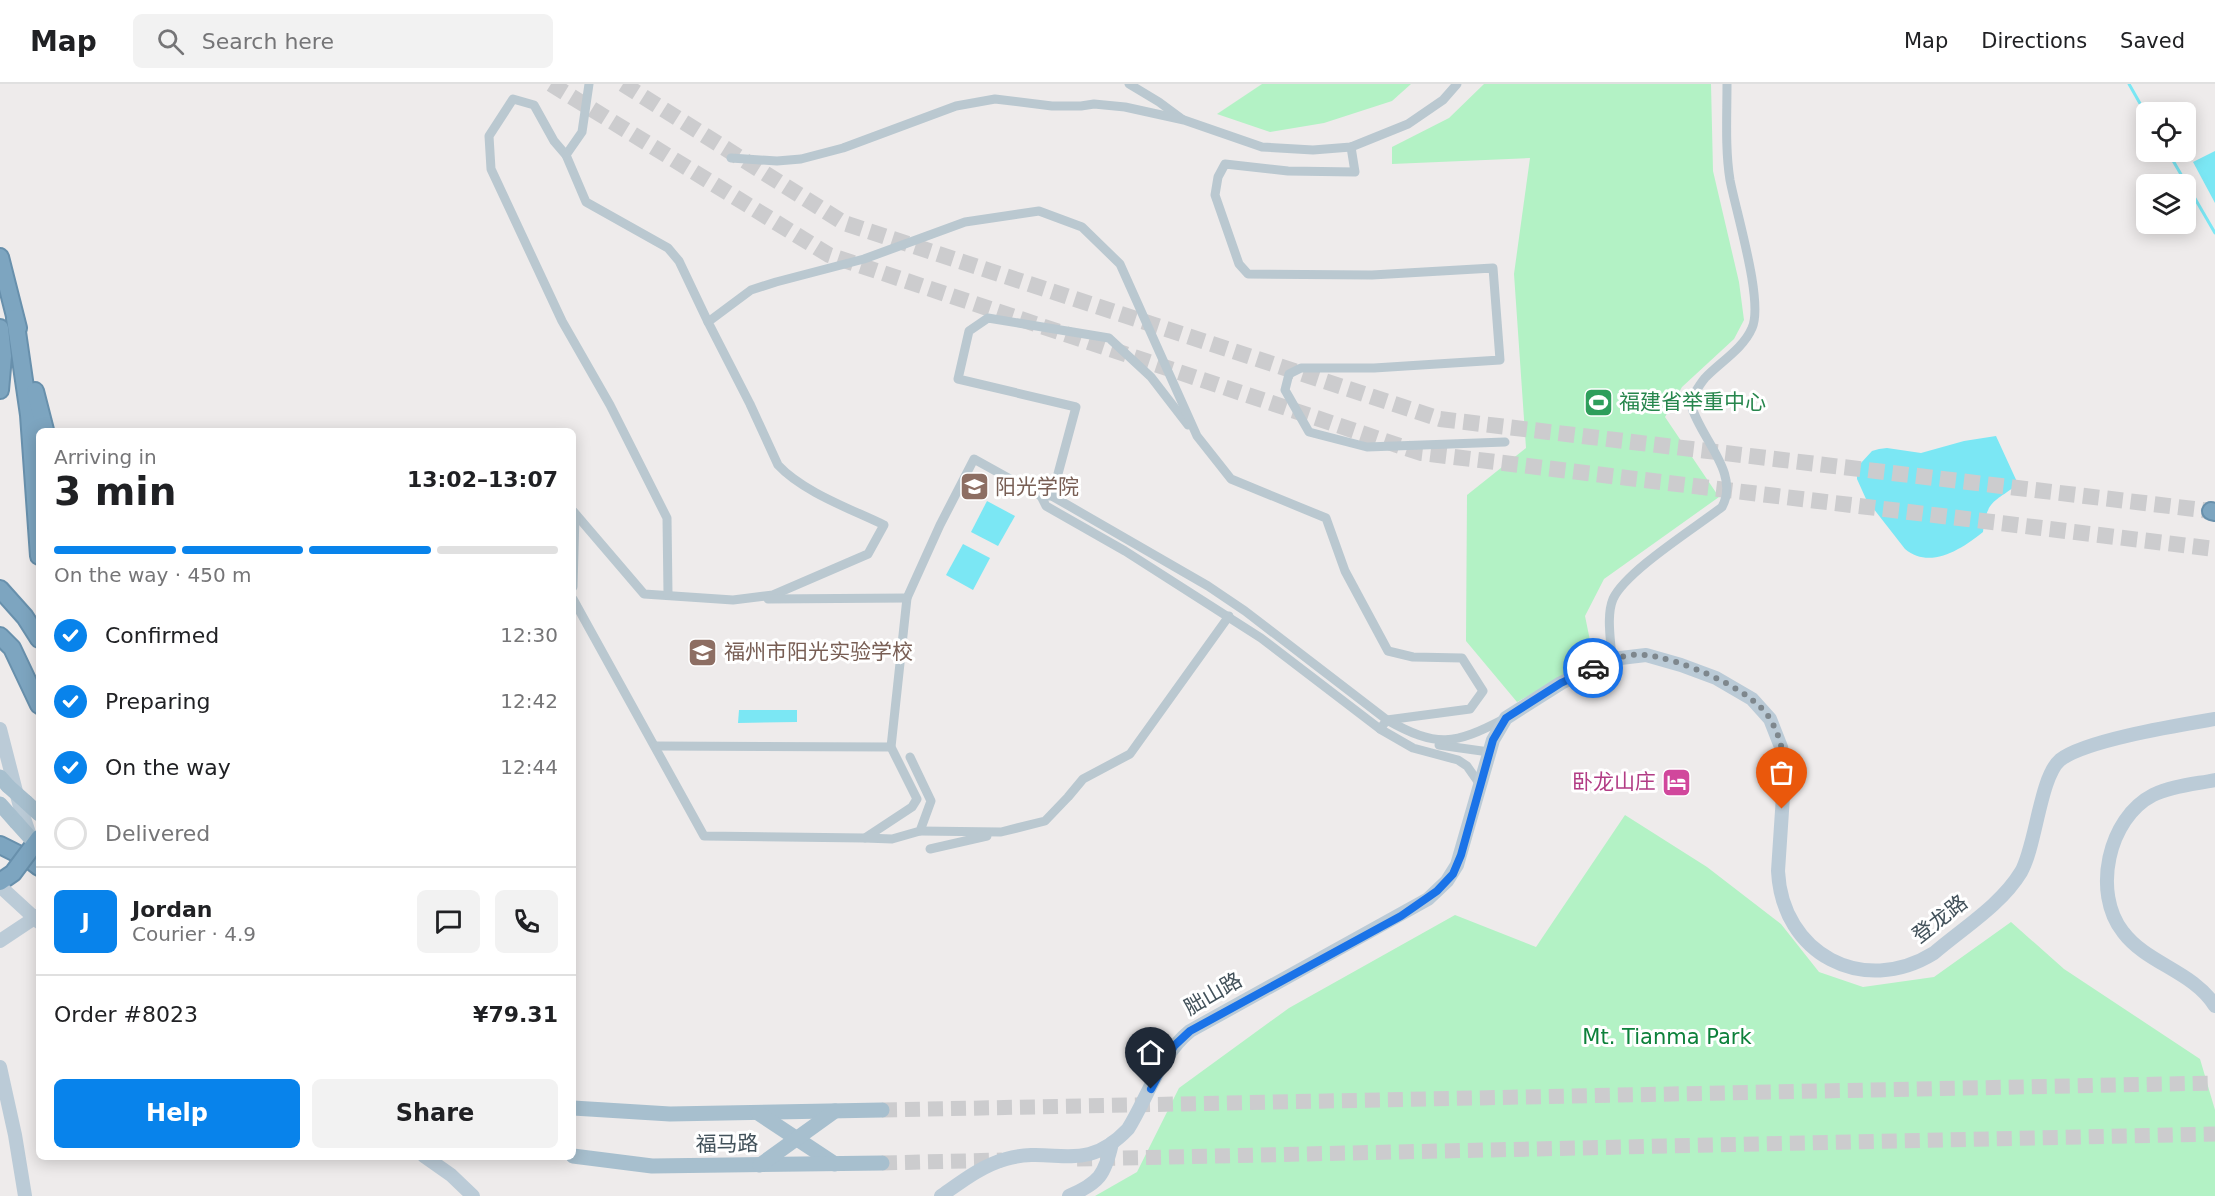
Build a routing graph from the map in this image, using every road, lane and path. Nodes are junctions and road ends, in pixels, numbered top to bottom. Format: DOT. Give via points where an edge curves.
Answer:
graph roads {
  1 [pos="589,84"];
  2 [pos="1130,84"];
  3 [pos="1457,84"];
  4 [pos="1727,84"];
  5 [pos="1184,120"];
  6 [pos="1351,147"];
  7 [pos="566,155"];
  8 [pos="731,158"];
  9 [pos="0,256"];
  10 [pos="15,318"];
  11 [pos="708,322"];
  12 [pos="0,328"];
  13 [pos="0,390"];
  14 [pos="44,428"];
  15 [pos="1197,436"];
  16 [pos="1505,442"];
  17 [pos="1041,496"];
  18 [pos="1052,496"];
  19 [pos="36,514"];
  20 [pos="576,515"];
  21 [pos="1199,580"];
  22 [pos="0,589"];
  23 [pos="1194,593"];
  24 [pos="668,594"];
  25 [pos="907,598"];
  26 [pos="733,600"];
  27 [pos="576,604"];
  28 [pos="1229,616"];
  29 [pos="36,634"];
  30 [pos="0,636"];
  31 [pos="1293,648"];
  32 [pos="1286,657"];
  33 [pos="1612,659"];
  34 [pos="36,699"];
  35 [pos="1506,718"];
  36 [pos="2215,719"];
  37 [pos="1387,720"];
  38 [pos="0,729"];
  39 [pos="1380,729"];
  40 [pos="654,746"];
  41 [pos="891,747"];
  42 [pos="1439,747"];
  43 [pos="1490,752"];
  44 [pos="909,757"];
  45 [pos="2215,780"];
  46 [pos="4,781"];
  47 [pos="1481,786"];
  48 [pos="0,804"];
  49 [pos="36,811"];
  50 [pos="920,831"];
  51 [pos="1001,832"];
  52 [pos="865,838"];
  53 [pos="36,841"];
  54 [pos="36,843"];
  55 [pos="0,845"];
  56 [pos="930,849"];
  57 [pos="36,856"];
  58 [pos="36,863"];
  59 [pos="3,884"];
  60 [pos="36,917"];
  61 [pos="36,919"];
  62 [pos="0,941"];
  63 [pos="2215,1006"];
  64 [pos="0,1067"];
  65 [pos="576,1108"];
  66 [pos="882,1110"];
  67 [pos="835,1111"];
  68 [pos="759,1113"];
  69 [pos="797,1138"];
  70 [pos="1112,1143"];
  71 [pos="576,1156"];
  72 [pos="430,1160"];
  73 [pos="882,1163"];
  74 [pos="835,1164"];
  75 [pos="760,1165"];
  76 [pos="25,1196"];
  77 [pos="473,1196"];
  78 [pos="941,1196"];
  79 [pos="1069,1196"];
  1 -- 7 [label="street" via="582,132"];
  2 -- 5 [label="street"];
  3 -- 6 [label="street" via="1443,100 1408,124"];
  4 -- 33 [label="street" via="1727,155 1751,273 1753,327 1690,401 1694,417 1727,478 1728,496 1722,507 1627,579 1612,600"];
  5 -- 6 [label="street" via="1262,147"];
  5 -- 8 [label="street" via="1125,106 1052,106 982,100 801,159"];
  6 -- 16 [label="street" via="1355,172 1288,171 1225,164 1215,195 1239,264 1248,274 1372,275 1493,268 1500,360 1301,368 1289,374 1285,390 1308,432 1367,447"];
  7 -- 11 [label="street" via="586,202 668,248 679,261"];
  7 -- 24 [label="street" via="534,105 513,99 489,136 491,169 562,321 667,518"];
  9 -- 10 [label="highway"];
  10 -- 14 [label="highway"];
  10 -- 19 [label="highway" via="29,416"];
  11 -- 15 [label="street" via="751,290 864,259 965,222 1039,211 1082,227 1120,264"];
  11 -- 26 [label="street" via="778,465 806,486 885,525 868,554 772,595"];
  12 -- 13 [label="highway"];
  15 -- 18 [label="street" via="1151,376 1109,338 988,318 969,331 958,379 1076,407"];
  15 -- 37 [label="street" via="1231,479 1326,518 1345,571 1388,651 1413,657 1462,658 1483,691 1470,709"];
  17 -- 18 [label="street"];
  17 -- 23 [label="street" via="1046,506"];
  17 -- 25 [label="street" via="974,459"];
  18 -- 21 [label="street"];
  20 -- 24 [label="street" via="644,594"];
  21 -- 23 [label="street"];
  21 -- 31 [label="street"];
  22 -- 29 [label="highway"];
  23 -- 28 [label="street"];
  24 -- 26 [label="street"];
  25 -- 26 [label="street"];
  25 -- 41 [label="street"];
  27 -- 40 [label="street"];
  28 -- 32 [label="street"];
  28 -- 51 [label="street" via="1130,754 1083,778 1045,821"];
  30 -- 34 [label="highway" via="12,648"];
  31 -- 32 [label="street"];
  31 -- 37 [label="street"];
  32 -- 39 [label="street"];
  33 -- 35 [label="street, 登龙路" via="1561,683"];
  33 -- 36 [label="street, 登龙路" via="1646,655 1674,663 1716,678 1766,712 1778,736 1785,766 1778,871 1785,906 1799,932 1820,953 1843,966 1867,970 1898,969 1922,960 2001,897 2026,861 2042,801 2059,761 2113,740"];
  35 -- 42 [label="street"];
  35 -- 43 [label="street, 登龙路"];
  37 -- 39 [label="street"];
  37 -- 42 [label="street"];
  38 -- 57 [label="street"];
  39 -- 42 [label="street" via="1413,748"];
  40 -- 41 [label="street"];
  40 -- 52 [label="street" via="704,836"];
  41 -- 52 [label="street" via="917,799 912,807"];
  42 -- 43 [label="street"];
  42 -- 47 [label="street" via="1467,766"];
  43 -- 47 [label="street, 登龙路"];
  44 -- 50 [label="street" via="931,801"];
  45 -- 63 [label="street" via="2164,791 2132,811 2110,850 2106,880 2114,916 2122,931 2188,979"];
  46 -- 49 [label="main road, bridge"];
  47 -- 70 [label="street, 胐山路" via="1457,865 1437,891 1408,912 1190,1031 1168,1056 1128,1129"];
  48 -- 53 [label="main road, bridge"];
  50 -- 51 [label="street"];
  50 -- 52 [label="street" via="892,839"];
  51 -- 56 [label="street"];
  54 -- 59 [label="highway, bridge"];
  55 -- 58 [label="highway"];
  59 -- 61 [label="street, bridge"];
  60 -- 62 [label="street"];
  64 -- 76 [label="street"];
  65 -- 68 [label="main road, 福马路" via="670,1114"];
  66 -- 67 [label="main road, 福马路"];
  67 -- 68 [label="main road, 福马路"];
  67 -- 69 [label="main road"];
  67 -- 74 [label="main road" via="824,1123 820,1137 824,1151"];
  68 -- 69 [label="main road"];
  68 -- 75 [label="main road" via="771,1124 777,1138"];
  69 -- 74 [label="main road"];
  69 -- 75 [label="main road"];
  70 -- 78 [label="street, 胐山路" via="1088,1155 1007,1158"];
  70 -- 79 [label="street" via="1099,1179"];
  71 -- 75 [label="main road, 福马路" via="652,1166"];
  72 -- 77 [label="street"];
  73 -- 74 [label="main road, 福马路"];
  74 -- 75 [label="main road, 福马路"];
}
